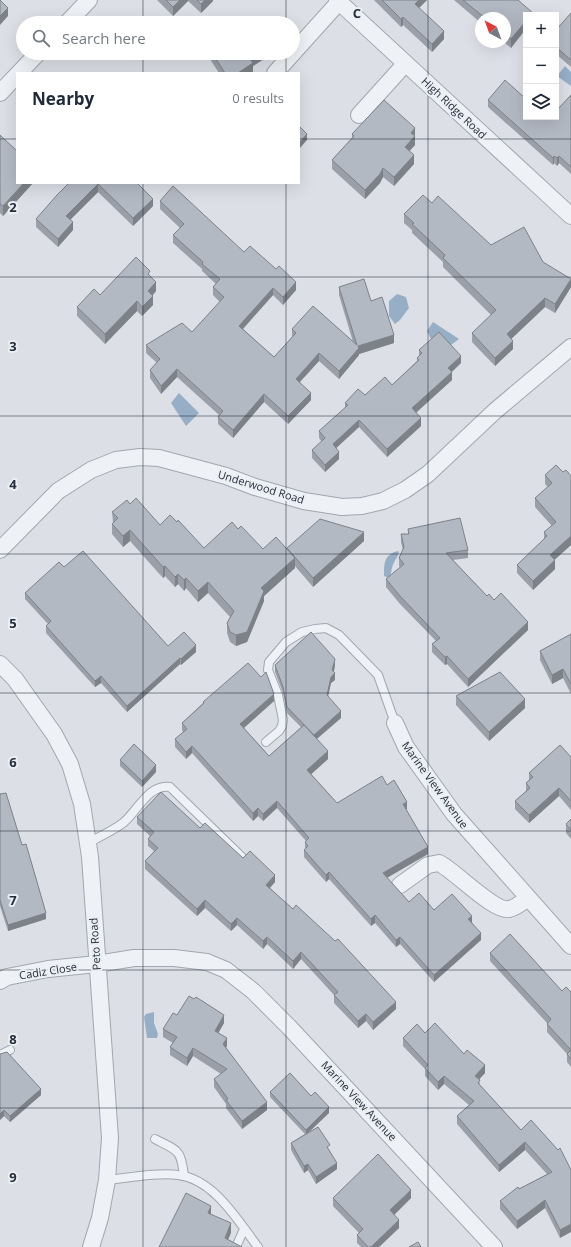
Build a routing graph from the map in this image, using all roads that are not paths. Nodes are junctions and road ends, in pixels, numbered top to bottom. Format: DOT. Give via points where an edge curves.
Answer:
graph roads {
  1 [pos="89,0"];
  2 [pos="338,1"];
  3 [pos="74,16"];
  4 [pos="300,45"];
  5 [pos="31,60"];
  6 [pos="287,60"];
  7 [pos="405,64"];
  8 [pos="20,72"];
  9 [pos="276,72"];
  10 [pos="16,76"];
  11 [pos="0,93"];
  12 [pos="359,115"];
  13 [pos="571,216"];
  14 [pos="571,347"];
  15 [pos="0,550"];
  16 [pos="0,664"];
  17 [pos="395,723"];
  18 [pos="266,742"];
  19 [pos="88,844"];
  20 [pos="243,858"];
  21 [pos="400,885"];
  22 [pos="528,898"];
  23 [pos="571,946"];
  24 [pos="97,964"];
  25 [pos="0,981"];
  26 [pos="10,1050"];
  27 [pos="0,1055"];
  28 [pos="155,1139"];
  29 [pos="184,1176"];
  30 [pos="107,1180"];
  31 [pos="244,1229"];
  32 [pos="91,1247"];
  33 [pos="236,1247"];
  34 [pos="258,1247"];
  35 [pos="494,1247"];
  1 -- 3 [label="street"];
  2 -- 4 [label="street"];
  2 -- 7 [label="street, High Ridge Road"];
  5 -- 8 [label="street"];
  6 -- 9 [label="street"];
  7 -- 12 [label="street"];
  7 -- 13 [label="street, High Ridge Road"];
  10 -- 11 [label="street"];
  14 -- 15 [label="street, Underwood Road" via="495,411 428,474 383,501 342,507 304,501 159,458 116,460 91,470 58,491"];
  16 -- 19 [label="street, Peto Road" via="15,679 54,734 70,764 82,804"];
  17 -- 18 [label="lane, Marine View Avenue" via="378,675 339,635 326,628 315,629 302,632 290,639 269,662 268,670 278,694 283,720 279,731"];
  17 -- 22 [label="street, Marine View Avenue" via="406,747 454,814"];
  19 -- 20 [label="lane" via="124,822 156,789 170,786"];
  19 -- 24 [label="street, Peto Road"];
  21 -- 22 [label="street" via="428,865 439,863 486,899 504,909 514,907"];
  22 -- 23 [label="street, Marine View Avenue"];
  24 -- 25 [label="street, Cadiz Close" via="48,969 7,977"];
  24 -- 30 [label="street, Peto Road" via="110,1138"];
  24 -- 35 [label="street, Marine View Avenue" via="134,958 174,958 207,962 226,970 253,991 289,1027"];
  26 -- 27 [label="lane"];
  28 -- 29 [label="lane" via="180,1154"];
  29 -- 30 [label="lane" via="160,1175"];
  29 -- 31 [label="lane" via="218,1195"];
  30 -- 32 [label="street, Peto Road" via="100,1218"];
  31 -- 33 [label="lane"];
  31 -- 34 [label="lane"];
}
